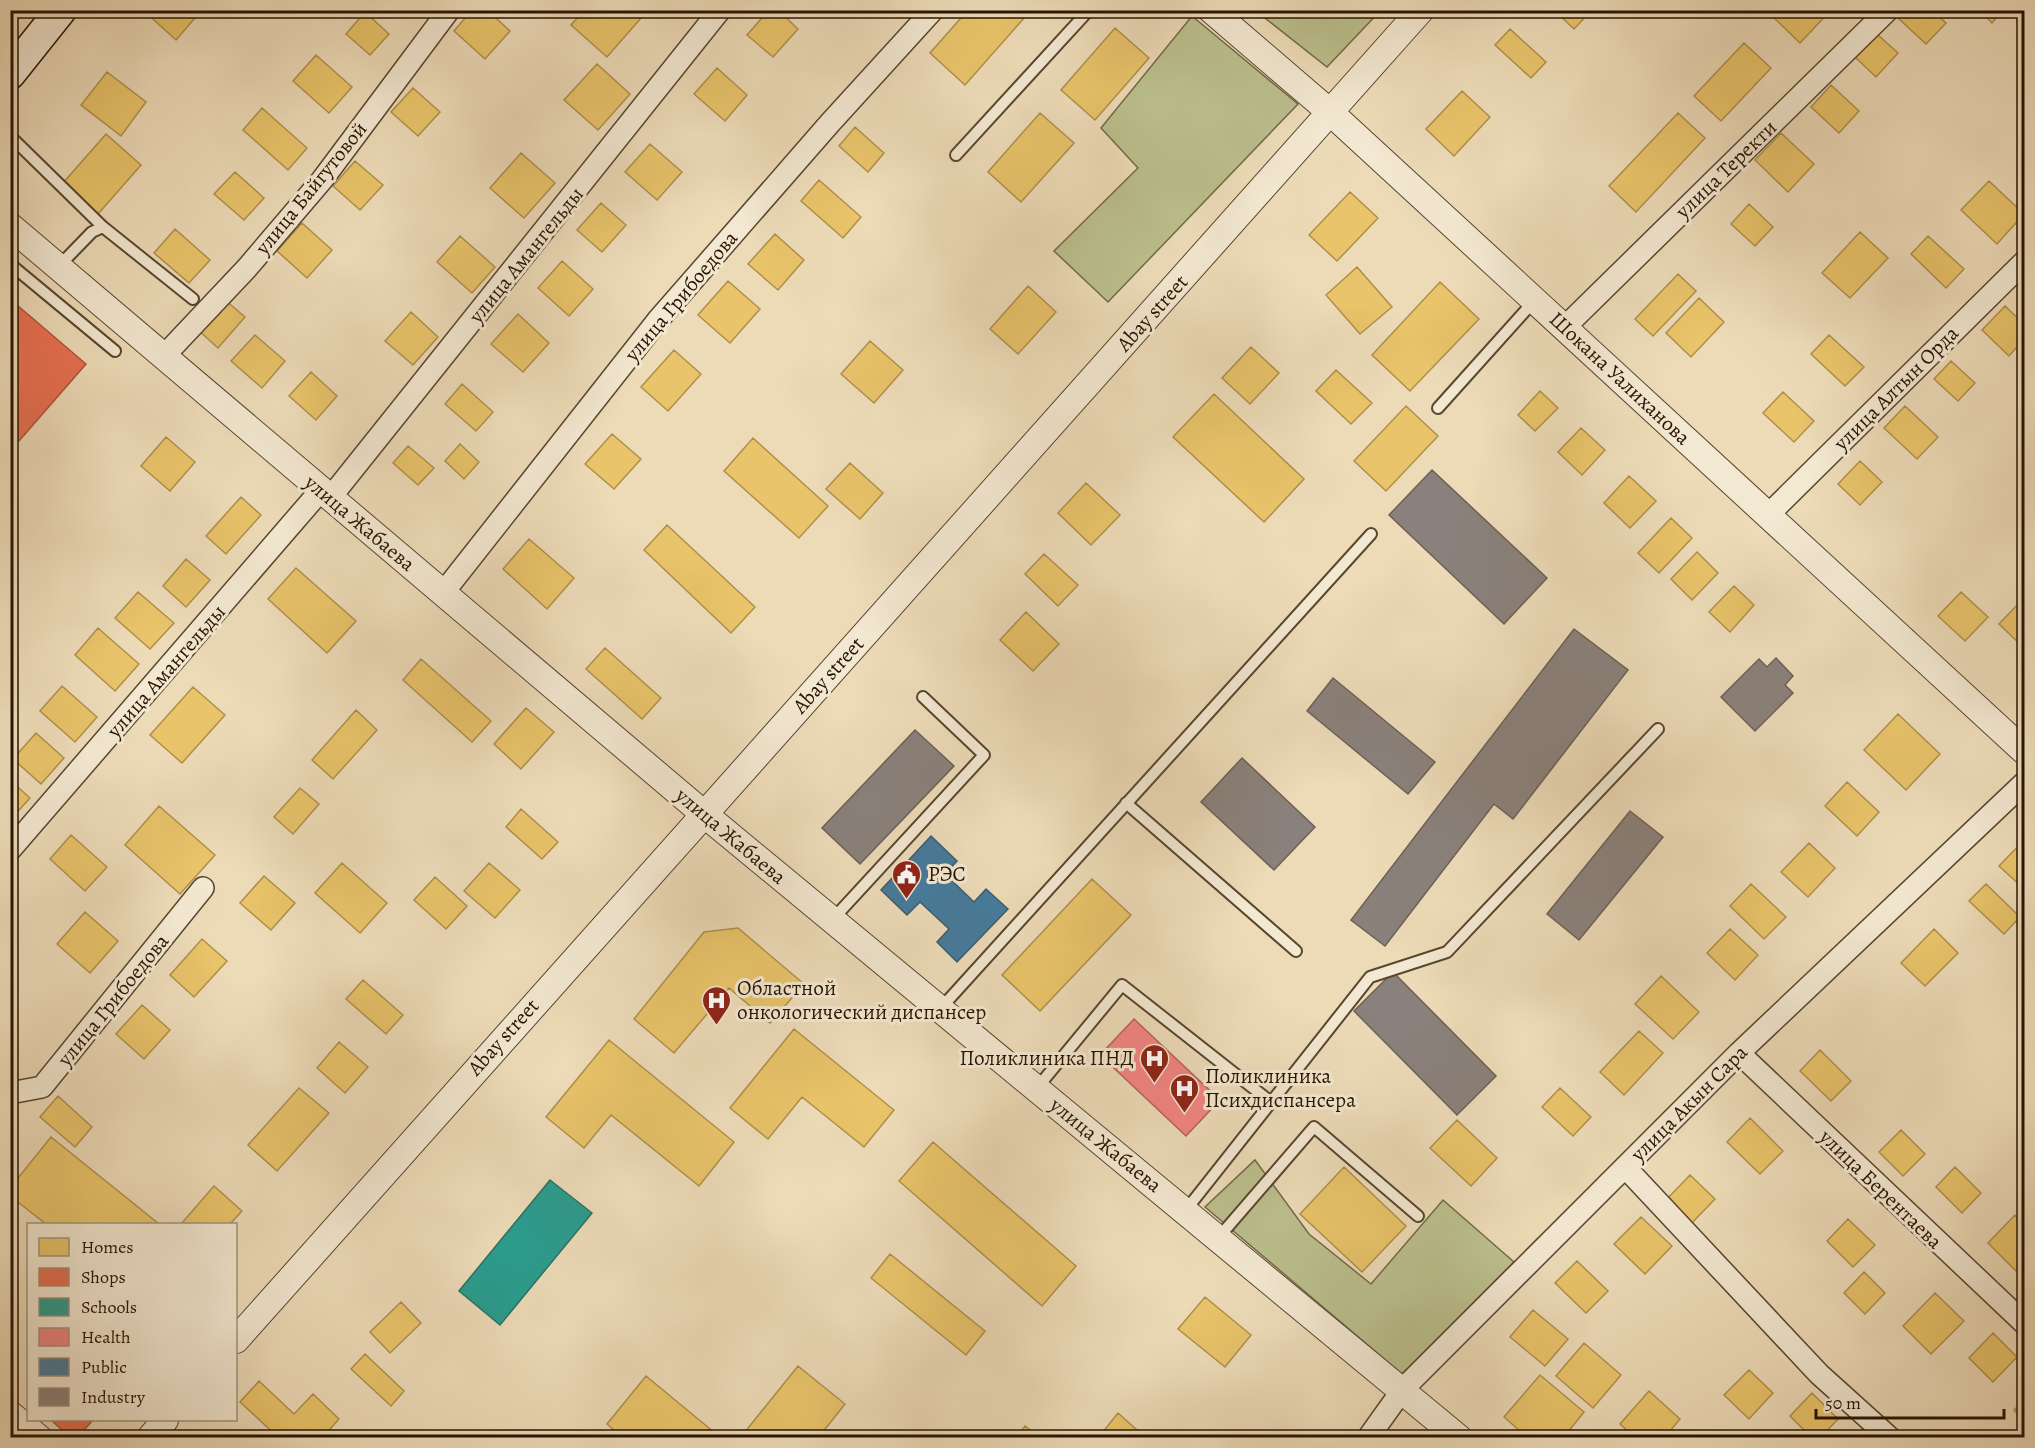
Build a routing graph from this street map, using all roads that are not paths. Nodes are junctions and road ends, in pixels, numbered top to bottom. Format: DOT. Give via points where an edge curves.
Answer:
graph roads {
  1 [pos="61,10"];
  2 [pos="449,10"];
  3 [pos="720,10"];
  4 [pos="933,10"];
  5 [pos="1089,10"];
  6 [pos="1211,10"];
  7 [pos="1421,10"];
  8 [pos="1888,10"];
  9 [pos="10,74"];
  10 [pos="1331,112"];
  11 [pos="10,136"];
  12 [pos="956,155"];
  13 [pos="10,226"];
  14 [pos="103,227"];
  15 [pos="2025,262"];
  16 [pos="10,264"];
  17 [pos="59,266"];
  18 [pos="193,299"];
  19 [pos="1535,300"];
  20 [pos="1565,327"];
  21 [pos="115,351"];
  22 [pos="163,357"];
  23 [pos="1438,408"];
  24 [pos="326,494"];
  25 [pos="1768,515"];
  26 [pos="1371,534"];
  27 [pos="443,593"];
  28 [pos="923,697"];
  29 [pos="1658,729"];
  30 [pos="2025,751"];
  31 [pos="2025,783"];
  32 [pos="1126,803"];
  33 [pos="704,814"];
  34 [pos="10,850"];
  35 [pos="204,888"];
  36 [pos="833,920"];
  37 [pos="1296,951"];
  38 [pos="940,1008"];
  39 [pos="1739,1053"];
  40 [pos="1037,1088"];
  41 [pos="10,1093"];
  42 [pos="1271,1102"];
  43 [pos="1625,1167"];
  44 [pos="1186,1210"];
  45 [pos="1418,1216"];
  46 [pos="1219,1238"];
  47 [pos="2025,1323"];
  48 [pos="237,1339"];
  49 [pos="1403,1389"];
  50 [pos="10,1414"];
  51 [pos="163,1421"];
  52 [pos="39,1437"];
  53 [pos="150,1437"];
  54 [pos="1368,1437"];
  55 [pos="1459,1437"];
  56 [pos="1890,1437"];
  1 -- 9 [label="main road"];
  2 -- 22 [label="street, улица Байгутовой" via="322,180 247,268"];
  3 -- 24 [label="street, улица Амангельды"];
  4 -- 27 [label="street, улица Грибоедова" via="658,320"];
  5 -- 12 [label="lane"];
  6 -- 10 [label="street, Шокана Уалиханова"];
  7 -- 10 [label="street, Abay street"];
  8 -- 20 [label="street, улица Теректи"];
  10 -- 19 [label="street, Шокана Уалиханова"];
  10 -- 33 [label="street, Abay street"];
  11 -- 14 [label="lane"];
  13 -- 17 [label="street, улица Жабаева"];
  14 -- 17 [label="lane" via="92,232"];
  14 -- 18 [label="lane"];
  15 -- 25 [label="street, улица Алтын Орда"];
  16 -- 21 [label="lane"];
  17 -- 22 [label="street, улица Жабаева"];
  19 -- 20 [label="street, Шокана Уалиханова"];
  19 -- 23 [label="lane"];
  20 -- 25 [label="street, Шокана Уалиханова"];
  22 -- 24 [label="street, улица Жабаева"];
  24 -- 27 [label="street, улица Жабаева"];
  24 -- 34 [label="street, улица Амангельды"];
  25 -- 30 [label="street, Шокана Уалиханова"];
  26 -- 32 [label="lane"];
  27 -- 33 [label="street, улица Жабаева"];
  28 -- 36 [label="lane" via="984,754"];
  29 -- 42 [label="lane" via="1447,952 1370,977"];
  31 -- 39 [label="street, улица Акын Сара"];
  32 -- 37 [label="lane"];
  32 -- 38 [label="lane"];
  33 -- 36 [label="street, улица Жабаева"];
  33 -- 48 [label="street, Abay street"];
  35 -- 41 [label="street, улица Грибоедова" via="42,1087"];
  36 -- 38 [label="street, улица Жабаева"];
  38 -- 40 [label="street, улица Жабаева"];
  39 -- 43 [label="street, улица Акын Сара"];
  39 -- 47 [label="street, улица Берентаева"];
  40 -- 42 [label="lane" via="1122,985"];
  40 -- 44 [label="street, улица Жабаева"];
  42 -- 44 [label="lane"];
  43 -- 49 [label="street, улица Акын Сара"];
  43 -- 56 [label="street" via="1819,1374"];
  44 -- 46 [label="street, улица Жабаева"];
  45 -- 46 [label="lane" via="1314,1127"];
  46 -- 49 [label="street, улица Жабаева"];
  49 -- 54 [label="street, улица Акын Сара"];
  49 -- 55 [label="street, улица Жабаева"];
  50 -- 52 [label="street"];
  51 -- 53 [label="street"];
}
